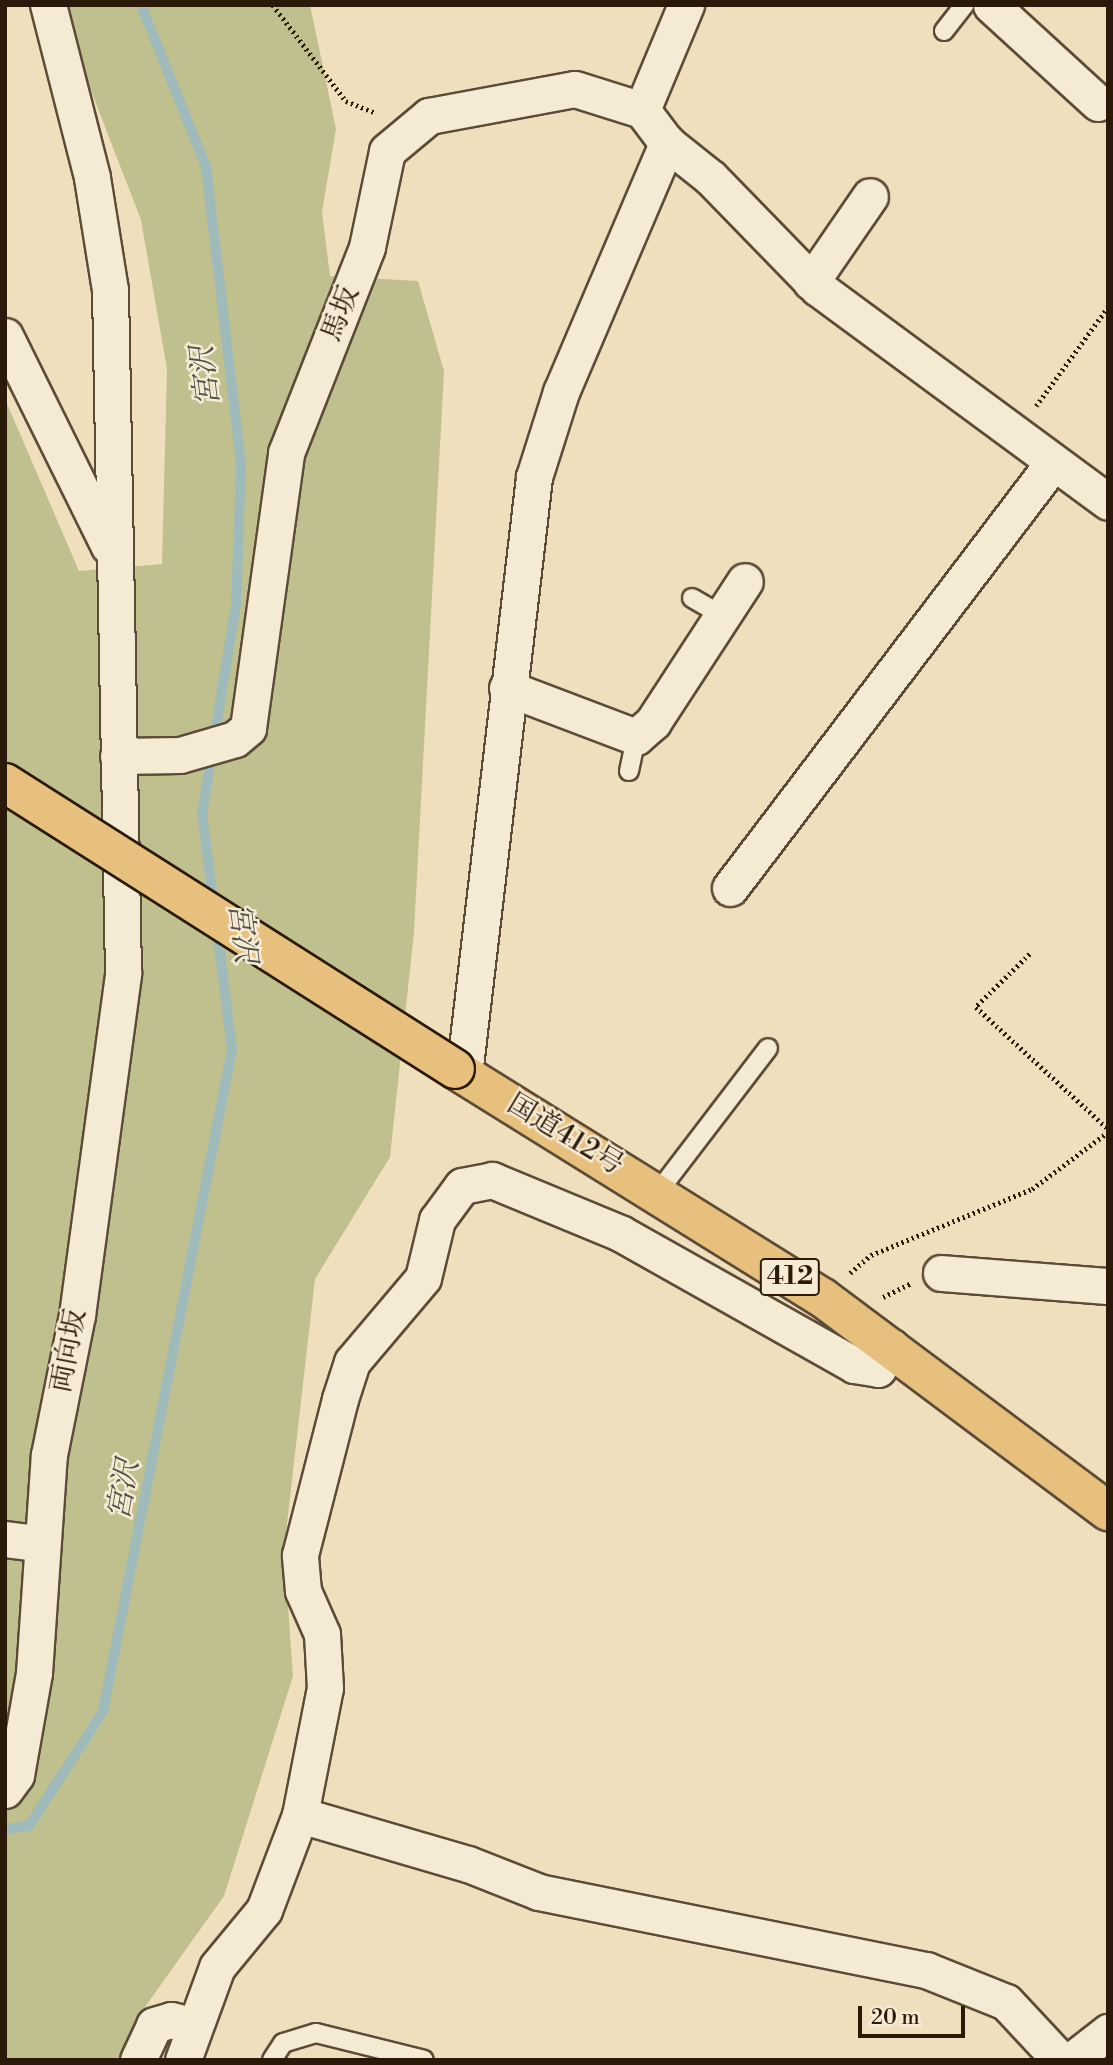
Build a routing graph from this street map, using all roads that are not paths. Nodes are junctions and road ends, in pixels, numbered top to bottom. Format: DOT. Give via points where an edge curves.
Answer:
graph roads {
  1 [pos="48,5"];
  2 [pos="686,5"];
  3 [pos="964,5"];
  4 [pos="991,5"];
  5 [pos="944,31"];
  6 [pos="1098,103"];
  7 [pos="642,110"];
  8 [pos="667,144"];
  9 [pos="870,196"];
  10 [pos="811,282"];
  11 [pos="5,336"];
  12 [pos="1053,463"];
  13 [pos="1108,502"];
  14 [pos="111,549"];
  15 [pos="745,582"];
  16 [pos="507,688"];
  17 [pos="636,737"];
  18 [pos="118,756"];
  19 [pos="629,771"];
  20 [pos="5,783"];
  21 [pos="730,888"];
  22 [pos="768,1048"];
  23 [pos="460,1071"];
  24 [pos="658,1192"];
  25 [pos="941,1273"];
  26 [pos="1108,1286"];
  27 [pos="891,1347"];
  28 [pos="1108,1511"];
  29 [pos="22,1541"];
  30 [pos="11,1782"];
  31 [pos="300,1815"];
  32 [pos="191,2025"];
  33 [pos="1108,2032"];
  34 [pos="138,2060"];
  35 [pos="183,2060"];
  36 [pos="272,2060"];
  37 [pos="424,2060"];
  38 [pos="1060,2060"];
  39 [pos="1072,2060"];
  1 -- 14 [label="street, 両向坂" via="92,177 110,290"];
  2 -- 7 [label="street"];
  3 -- 5 [label="lane"];
  4 -- 6 [label="street"];
  7 -- 8 [label="street"];
  7 -- 18 [label="street, 馬坂" via="575,89 429,116 387,151 367,247 286,453 248,728 235,739 180,755"];
  8 -- 10 [label="street" via="711,178"];
  8 -- 16 [label="street" via="561,392 534,477"];
  9 -- 10 [label="street"];
  10 -- 12 [label="street"];
  11 -- 14 [label="street"];
  12 -- 13 [label="street"];
  12 -- 21 [label="street" via="909,622 743,845"];
  14 -- 18 [label="street, 両向坂"];
  15 -- 17 [label="street" via="706,607 653,722"];
  16 -- 17 [label="street"];
  16 -- 23 [label="street"];
  17 -- 19 [label="lane"];
  18 -- 29 [label="street, 両向坂" via="121,1010"];
  20 -- 23 [label="highway, 国道412号 / 412, bridge"];
  22 -- 24 [label="lane"];
  23 -- 24 [label="highway, 国道412号 / 412"];
  24 -- 27 [label="highway, 国道412号 / 412"];
  25 -- 26 [label="street"];
  27 -- 28 [label="highway, 国道412号 / 412"];
  27 -- 31 [label="street" via="878,1368 854,1365 620,1233 492,1180 462,1186 437,1220 424,1278 352,1362 340,1399 300,1555 303,1591 322,1634 325,1688"];
  29 -- 30 [label="street, 両向坂" via="41,1609"];
  31 -- 32 [label="street" via="264,1910 217,1966"];
  31 -- 38 [label="street" via="468,1864 539,1892 926,1970 1006,2003"];
  32 -- 34 [label="street" via="171,2020 154,2025"];
  32 -- 35 [label="street"];
  33 -- 39 [label="street"];
  36 -- 37 [label="lane" via="282,2043 316,2033"];
}
